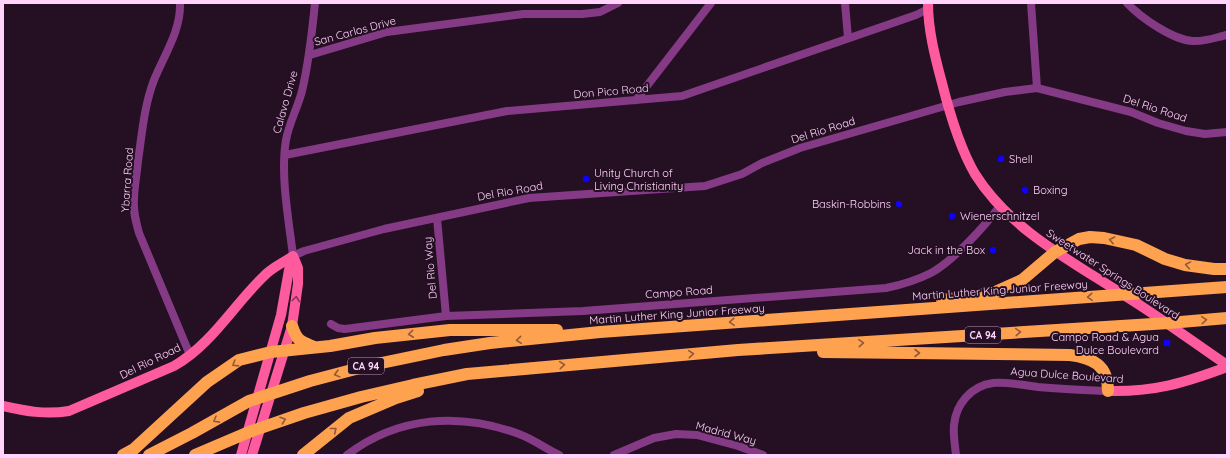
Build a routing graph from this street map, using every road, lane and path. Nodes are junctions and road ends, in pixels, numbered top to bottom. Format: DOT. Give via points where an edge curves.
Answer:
graph roads {
  1 [pos="180,3"];
  2 [pos="315,3"];
  3 [pos="618,3"];
  4 [pos="711,3"];
  5 [pos="845,3"];
  6 [pos="1031,3"];
  7 [pos="1127,3"];
  8 [pos="928,6"];
  9 [pos="1227,35"];
  10 [pos="848,38"];
  11 [pos="310,54"];
  12 [pos="1037,88"];
  13 [pos="636,100"];
  14 [pos="948,105"];
  15 [pos="1227,132"];
  16 [pos="285,155"];
  17 [pos="1000,206"];
  18 [pos="437,218"];
  19 [pos="1055,252"];
  20 [pos="293,256"];
  21 [pos="1227,269"];
  22 [pos="1227,287"];
  23 [pos="446,316"];
  24 [pos="1227,318"];
  25 [pos="771,319"];
  26 [pos="331,324"];
  27 [pos="292,326"];
  28 [pos="600,332"];
  29 [pos="314,347"];
  30 [pos="285,350"];
  31 [pos="738,350"];
  32 [pos="271,352"];
  33 [pos="190,355"];
  34 [pos="1227,366"];
  35 [pos="467,374"];
  36 [pos="1108,391"];
  37 [pos="3,406"];
  38 [pos="123,455"];
  39 [pos="149,455"];
  40 [pos="195,455"];
  41 [pos="241,455"];
  42 [pos="252,455"];
  43 [pos="304,455"];
  44 [pos="347,455"];
  45 [pos="559,455"];
  46 [pos="614,455"];
  47 [pos="763,455"];
  48 [pos="956,455"];
  1 -- 33 [label="street, Ybarra Road" via="178,26 149,96 143,122 134,200 139,233"];
  2 -- 11 [label="street, Calavo Drive"];
  3 -- 11 [label="street, San Carlos Drive" via="600,12 523,14 387,32"];
  4 -- 13 [label="street"];
  5 -- 10 [label="street"];
  6 -- 12 [label="street"];
  7 -- 9 [label="street" via="1141,16 1178,38 1194,41"];
  8 -- 10 [label="street, Don Pico Road" via="916,15"];
  8 -- 14 [label="main road, Sweetwater Springs Boulevard" via="935,58"];
  10 -- 13 [label="street, Don Pico Road" via="682,96"];
  11 -- 16 [label="street, Calavo Drive" via="302,92 286,140"];
  12 -- 14 [label="street, Del Rio Road" via="1005,92"];
  12 -- 15 [label="street, Del Rio Road" via="1131,112 1186,131 1205,134"];
  13 -- 16 [label="street, Don Pico Road" via="507,111"];
  14 -- 17 [label="main road, Sweetwater Springs Boulevard" via="975,174"];
  14 -- 18 [label="street, Del Rio Road" via="800,148 742,174 705,186 528,198"];
  16 -- 20 [label="street, Calavo Drive"];
  17 -- 19 [label="main road, Sweetwater Springs Boulevard"];
  17 -- 23 [label="street, Campo Road" via="946,263 931,273 886,288 583,311"];
  18 -- 20 [label="street, Del Rio Road" via="384,229"];
  18 -- 23 [label="street, Del Rio Way"];
  21 -- 19 [label="highway, one-way" via="1185,265 1165,259 1136,245 1104,238 1079,239"];
  19 -- 25 [label="highway" via="1022,280 993,293 868,310"];
  19 -- 34 [label="main road, Sweetwater Springs Boulevard" via="1152,313"];
  27 -- 20 [label="main road, Calavo Drive, one-way" via="298,284 298,268"];
  20 -- 32 [label="main road, Calavo Drive"];
  20 -- 33 [label="main road, Del Rio Road" via="264,276 205,342"];
  22 -- 25 [label="highway, Martin Luther King Junior Freeway / CA 94, one-way"];
  23 -- 26 [label="street, Campo Road" via="345,329"];
  31 -- 24 [label="highway, CA 94, one-way"];
  25 -- 28 [label="highway, Martin Luther King Junior Freeway / CA 94, one-way"];
  27 -- 29 [label="highway" via="295,337"];
  27 -- 30 [label="main road, Calavo Drive"];
  28 -- 29 [label="highway, one-way" via="462,330"];
  28 -- 39 [label="highway, Martin Luther King Junior Freeway / CA 94, one-way" via="444,350 310,381 249,401"];
  29 -- 30 [label="highway"];
  30 -- 32 [label="highway"];
  30 -- 42 [label="main road, Calavo Drive"];
  35 -- 31 [label="highway, CA 94, one-way"];
  31 -- 36 [label="highway, one-way" via="1070,355 1091,360 1102,368 1106,375"];
  32 -- 38 [label="highway, one-way" via="239,360 207,382 134,449"];
  32 -- 41 [label="main road, Calavo Drive"];
  33 -- 37 [label="main road, Del Rio Road" via="166,369 68,411 38,413"];
  34 -- 36 [label="main road, Agua Dulce Boulevard" via="1174,385 1135,391"];
  40 -- 35 [label="highway, CA 94, one-way" via="249,432 304,413 368,395"];
  43 -- 35 [label="highway, one-way" via="349,418 396,398"];
  36 -- 48 [label="street, Agua Dulce Boulevard" via="1004,383 992,383 979,388 967,396 959,407 954,430"];
  44 -- 45 [label="street" via="370,439 404,426 429,421 451,421 480,424 519,434"];
  46 -- 47 [label="street, Madrid Way" via="654,438 683,434 738,446"];
}
